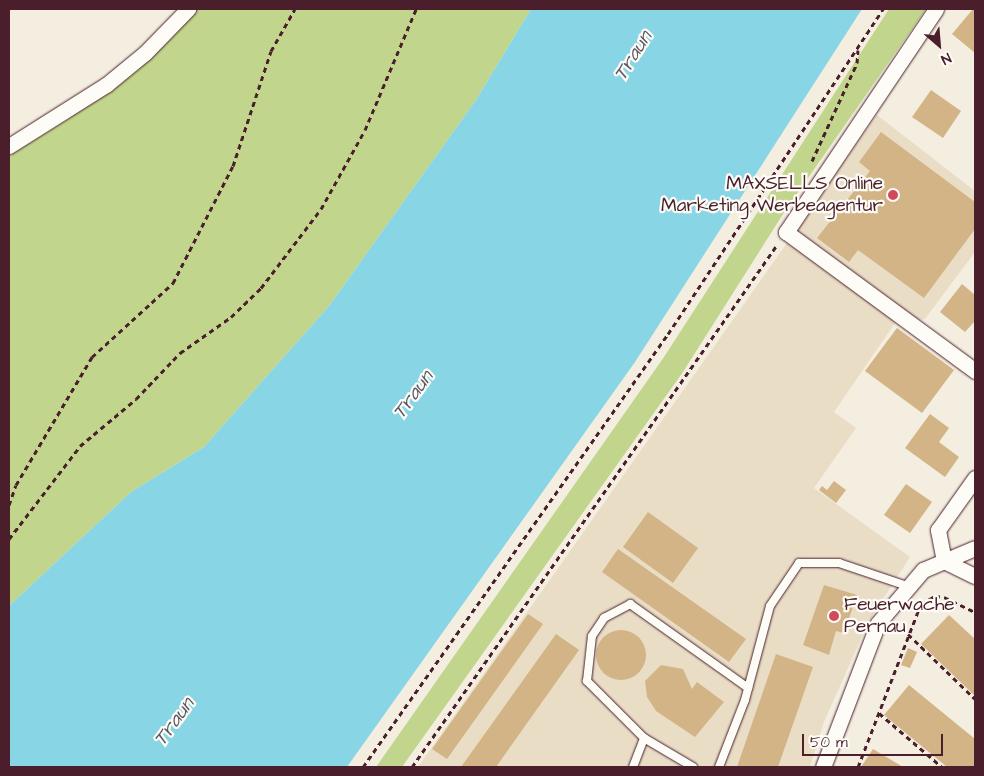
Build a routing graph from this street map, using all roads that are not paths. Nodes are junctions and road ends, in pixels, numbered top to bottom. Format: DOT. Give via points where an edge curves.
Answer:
graph roads {
  1 [pos="188,9"];
  2 [pos="936,9"];
  3 [pos="9,146"];
  4 [pos="975,371"];
  5 [pos="975,478"];
  6 [pos="975,548"];
  7 [pos="944,561"];
  8 [pos="975,576"];
  9 [pos="907,586"];
  10 [pos="748,688"];
  11 [pos="644,738"];
  12 [pos="633,767"];
  13 [pos="693,767"];
  14 [pos="719,767"];
  15 [pos="823,767"];
  1 -- 3 [label="street" via="145,53 106,85"];
  2 -- 4 [label="street" via="786,232"];
  5 -- 7 [label="street" via="938,530"];
  6 -- 7 [label="street"];
  7 -- 8 [label="street"];
  7 -- 9 [label="street" via="923,570"];
  9 -- 10 [label="lane" via="839,563 799,563 770,606"];
  9 -- 15 [label="street" via="878,623"];
  10 -- 11 [label="lane" via="630,604 604,618 592,636 587,681"];
  10 -- 14 [label="lane"];
  11 -- 12 [label="lane"];
  11 -- 13 [label="lane"];
}
